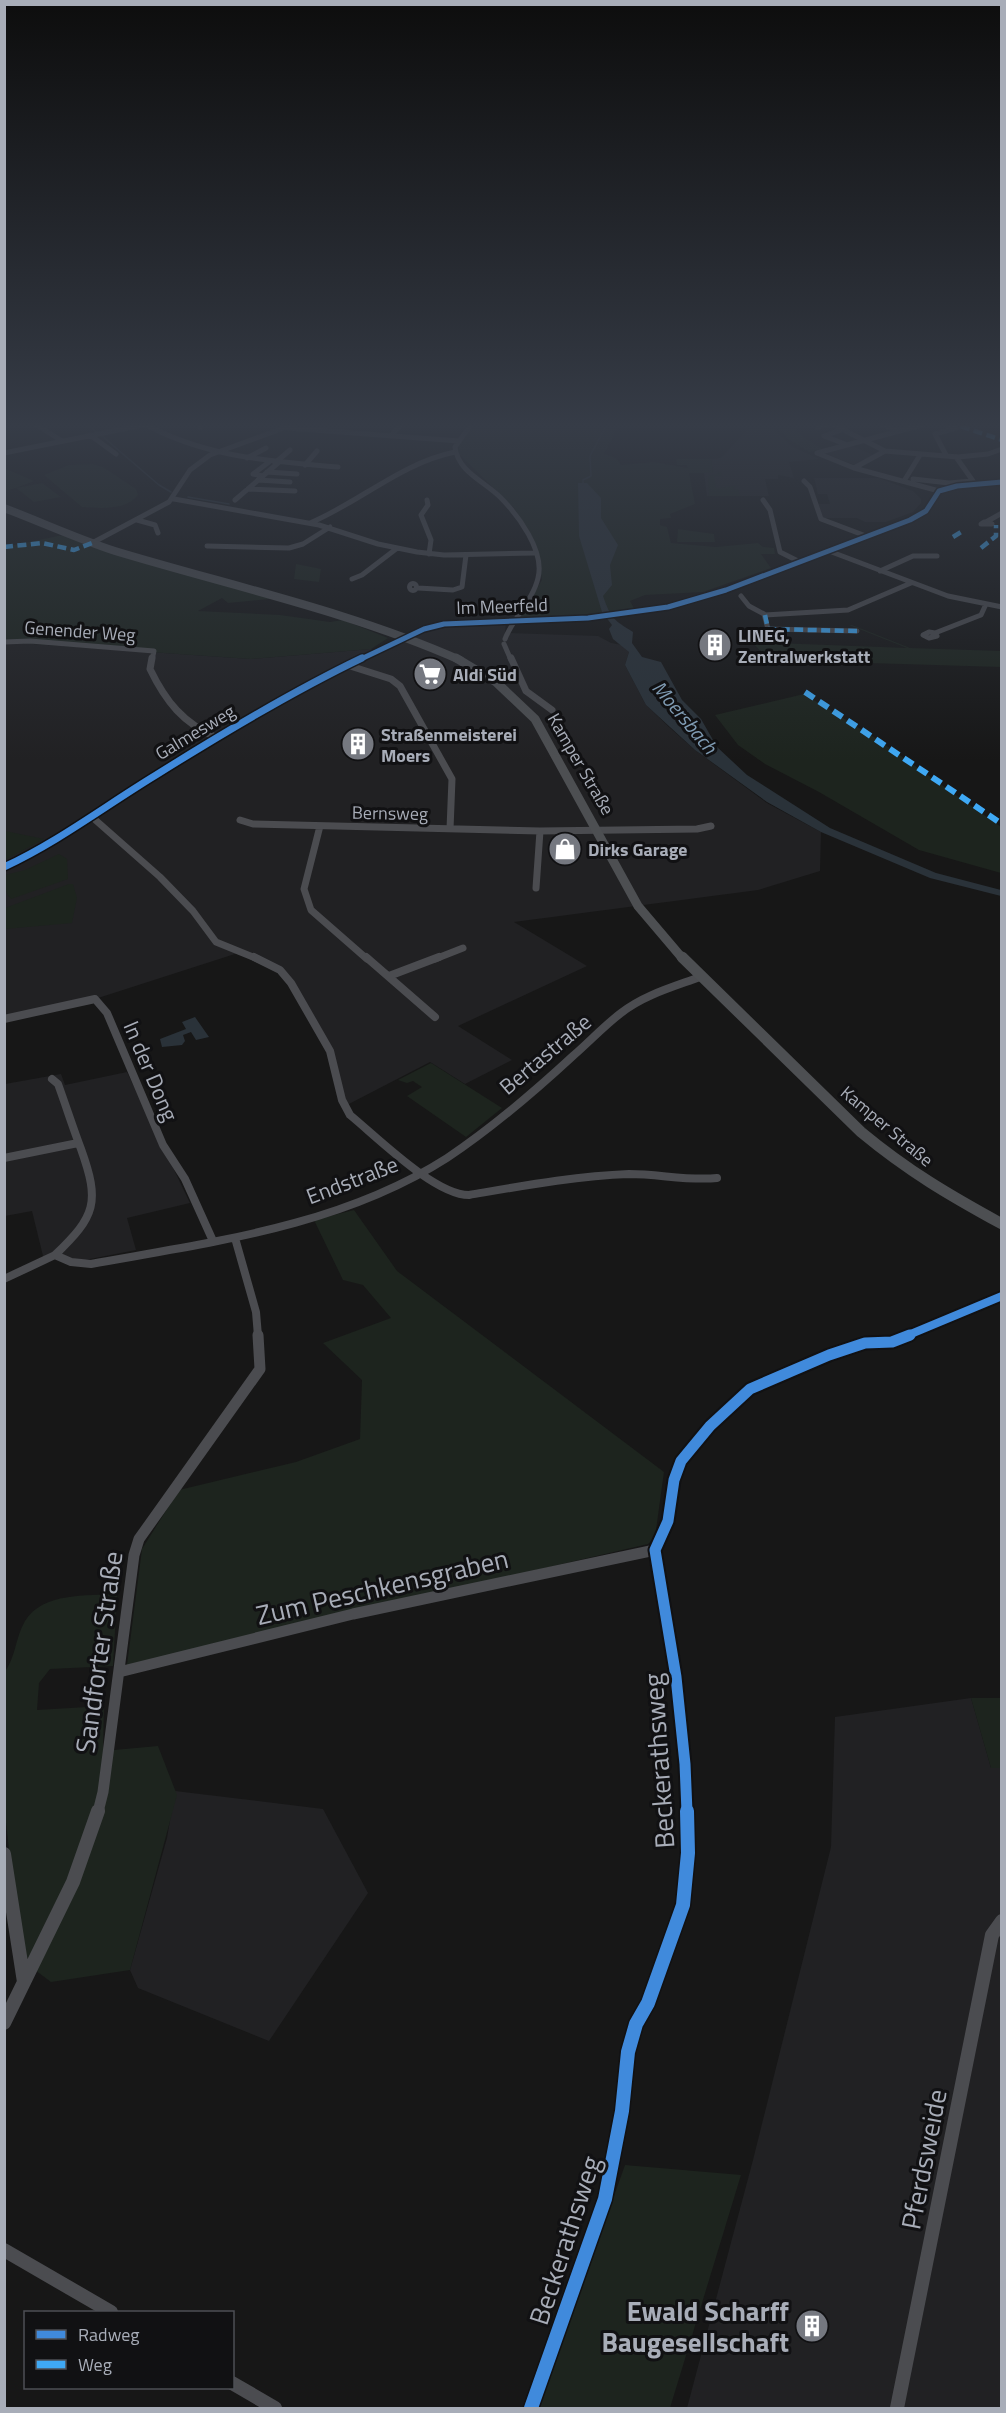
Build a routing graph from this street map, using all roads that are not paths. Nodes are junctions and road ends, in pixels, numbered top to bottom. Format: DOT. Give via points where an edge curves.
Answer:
graph roads {
  1 [pos="71,535"];
  2 [pos="108,535"];
  3 [pos="318,535"];
  4 [pos="353,535"];
  5 [pos="429,535"];
  6 [pos="524,535"];
  7 [pos="776,535"];
  8 [pos="862,535"];
  9 [pos="869,535"];
  10 [pos="866,536"];
  11 [pos="92,543"];
  12 [pos="207,546"];
  13 [pos="396,549"];
  14 [pos="829,551"];
  15 [pos="534,553"];
  16 [pos="429,554"];
  17 [pos="466,555"];
  18 [pos="819,555"];
  19 [pos="838,555"];
  20 [pos="937,556"];
  21 [pos="800,562"];
  22 [pos="880,571"];
  23 [pos="352,579"];
  24 [pos="911,583"];
  25 [pos="418,588"];
  26 [pos="741,596"];
  27 [pos="986,604"];
  28 [pos="1002,607"];
  29 [pos="765,615"];
  30 [pos="512,622"];
  31 [pos="856,631"];
  32 [pos="935,633"];
  33 [pos="408,637"];
  34 [pos="4,642"];
  35 [pos="347,665"];
  36 [pos="552,710"];
  37 [pos="217,738"];
  38 [pos="92,817"];
  39 [pos="240,820"];
  40 [pos="320,826"];
  41 [pos="711,826"];
  42 [pos="450,829"];
  43 [pos="540,831"];
  44 [pos="598,831"];
  45 [pos="4,867"];
  46 [pos="536,888"];
  47 [pos="463,948"];
  48 [pos="389,976"];
  49 [pos="700,977"];
  50 [pos="435,1017"];
  51 [pos="4,1020"];
  52 [pos="52,1079"];
  53 [pos="78,1143"];
  54 [pos="4,1158"];
  55 [pos="421,1174"];
  56 [pos="717,1178"];
  57 [pos="1002,1224"];
  58 [pos="235,1238"];
  59 [pos="213,1242"];
  60 [pos="55,1255"];
  61 [pos="4,1279"];
  62 [pos="1002,1296"];
  63 [pos="656,1550"];
  64 [pos="119,1672"];
  65 [pos="4,1854"];
  66 [pos="1002,1921"];
  67 [pos="24,1983"];
  68 [pos="4,2023"];
  69 [pos="4,2250"];
  70 [pos="108,2311"];
  71 [pos="234,2385"];
  72 [pos="275,2409"];
  73 [pos="531,2409"];
  74 [pos="897,2409"];
  1 -- 11 [label="main road, Kamper Straße"];
  2 -- 11 [label="street"];
  3 -- 12 [label="street" via="289,548"];
  4 -- 13 [label="street"];
  5 -- 16 [label="street"];
  6 -- 15 [label="street"];
  7 -- 21 [label="street" via="780,552"];
  8 -- 10 [label="street"];
  9 -- 10 [label="street, Im Meerfeld"];
  10 -- 14 [label="street, Im Meerfeld"];
  11 -- 33 [label="main road, Kamper Straße"];
  13 -- 16 [label="street"];
  13 -- 23 [label="street"];
  14 -- 18 [label="street, Im Meerfeld"];
  14 -- 19 [label="street"];
  15 -- 17 [label="street"];
  15 -- 30 [label="street" via="539,578"];
  16 -- 17 [label="street"];
  17 -- 25 [label="street" via="462,587"];
  18 -- 19 [label="street"];
  18 -- 21 [label="street, Im Meerfeld"];
  19 -- 22 [label="street"];
  20 -- 22 [label="street" via="913,556"];
  21 -- 30 [label="street, Im Meerfeld" via="691,602 601,617"];
  22 -- 24 [label="street"];
  24 -- 27 [label="street"];
  24 -- 29 [label="street" via="848,610"];
  26 -- 29 [label="street"];
  27 -- 28 [label="street"];
  27 -- 32 [label="street" via="981,615"];
  29 -- 31 [label="street" via="768,628"];
  30 -- 33 [label="street, Im Meerfeld" via="439,625"];
  30 -- 36 [label="street, Im Meerfeld" via="504,642 526,691"];
  33 -- 35 [label="street, Galmesweg"];
  33 -- 44 [label="main road, Kamper Straße" via="467,663 523,705 548,740"];
  34 -- 37 [label="street, Genender Weg" via="154,651 150,669 172,707 190,726"];
  35 -- 37 [label="street, Galmesweg"];
  35 -- 42 [label="street" via="400,686 452,779"];
  37 -- 38 [label="street, Galmesweg"];
  38 -- 45 [label="street, Galmesweg" via="39,851"];
  38 -- 55 [label="street" via="160,877 216,942 280,970 307,1007 330,1051 342,1100 350,1115"];
  39 -- 40 [label="street, Bernsweg" via="253,824"];
  40 -- 42 [label="street, Bernsweg"];
  40 -- 48 [label="street" via="304,890 307,903"];
  41 -- 44 [label="street, Bernsweg"];
  42 -- 43 [label="street, Bernsweg"];
  43 -- 44 [label="street, Bernsweg"];
  43 -- 46 [label="street"];
  44 -- 49 [label="main road, Kamper Straße" via="638,906"];
  47 -- 48 [label="street"];
  48 -- 50 [label="street"];
  49 -- 55 [label="street, Bertastraße" via="650,996 622,1012 492,1123"];
  49 -- 57 [label="main road, Kamper Straße" via="892,1158 937,1189"];
  51 -- 59 [label="street, In der Dong" via="95,999 101,1005 163,1145 185,1179"];
  52 -- 53 [label="street" via="58,1084"];
  53 -- 54 [label="street"];
  53 -- 60 [label="street" via="93,1183 94,1199 83,1226"];
  55 -- 56 [label="street, Endstraße" via="449,1192 470,1195 630,1175"];
  55 -- 58 [label="street, Endstraße" via="331,1212"];
  58 -- 59 [label="street, Endstraße"];
  58 -- 64 [label="street, Sandforter Straße" via="256,1312 260,1369 139,1539"];
  59 -- 60 [label="street, Endstraße" via="92,1264 71,1262"];
  60 -- 61 [label="street"];
  62 -- 63 [label="street" via="892,1341 829,1355 750,1389 717,1419 681,1461 668,1521"];
  63 -- 64 [label="street, Zum Peschkensgraben" via="352,1614"];
  63 -- 73 [label="street, Beckerathsweg" via="685,1764 688,1853 682,1905 628,2052 621,2122 605,2199"];
  64 -- 67 [label="street, Sandforter Straße" via="103,1792 94,1828 54,1928"];
  65 -- 67 [label="street"];
  66 -- 74 [label="street, Pferdsweide" via="992,1935"];
  67 -- 68 [label="street, Sandforter Straße"];
  69 -- 70 [label="street"];
  71 -- 72 [label="street"];
}
